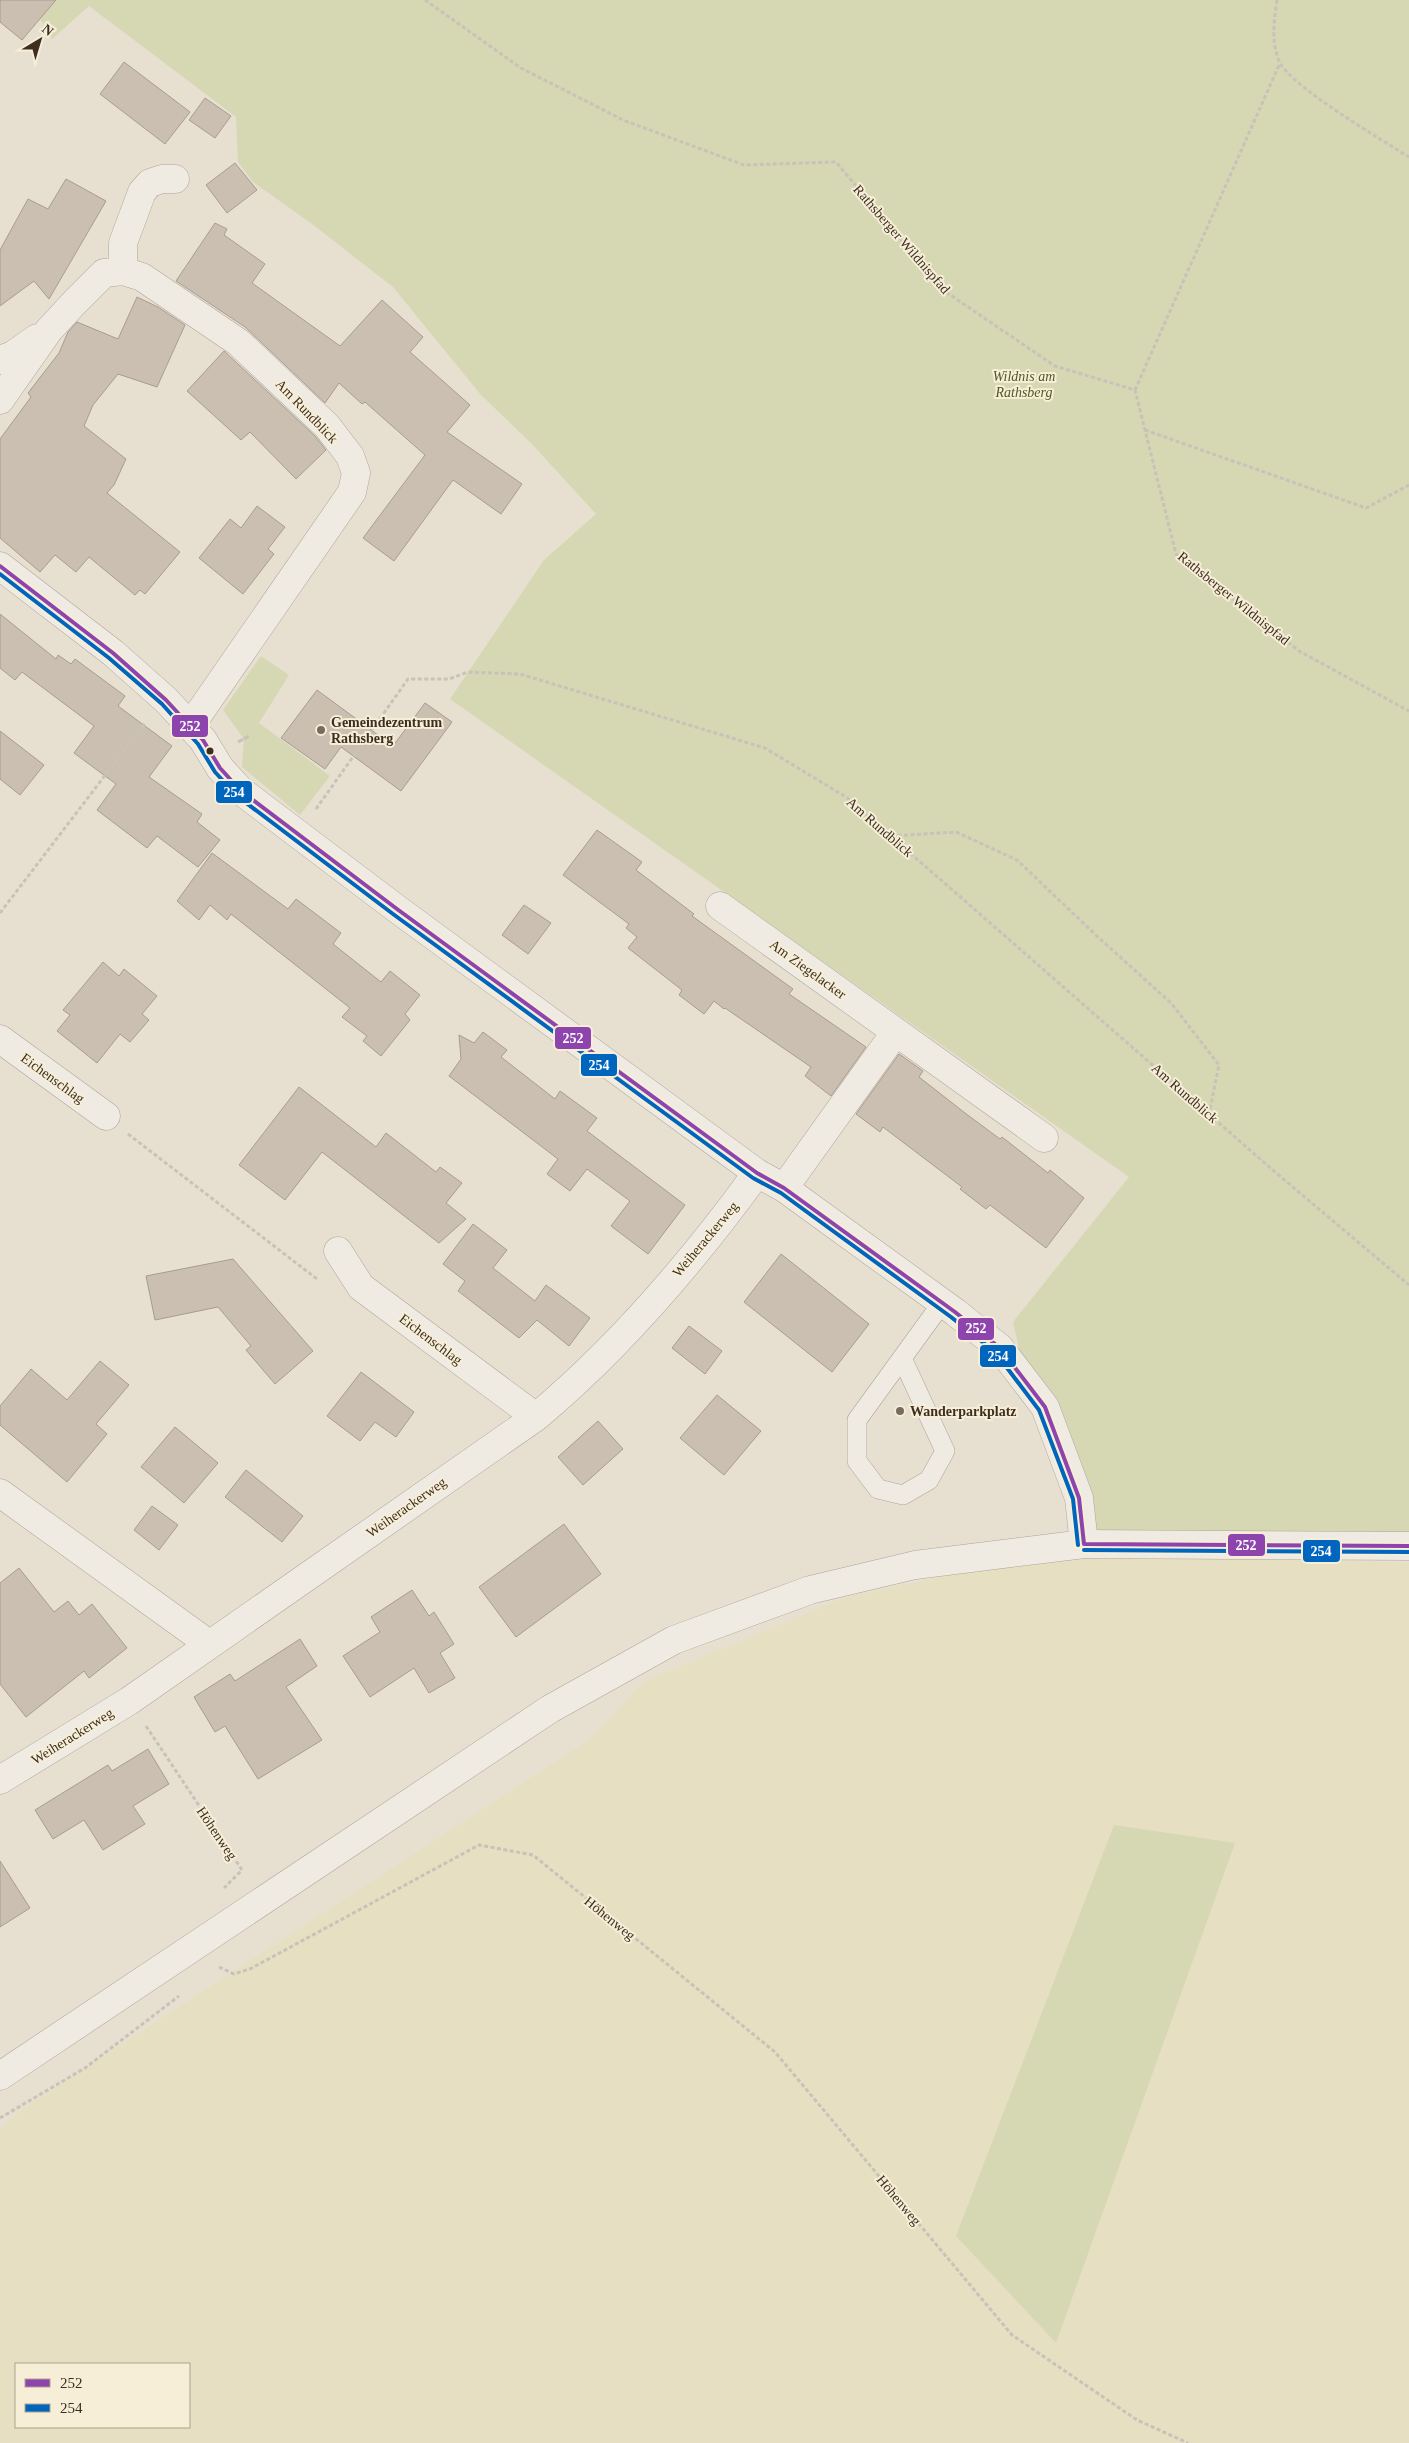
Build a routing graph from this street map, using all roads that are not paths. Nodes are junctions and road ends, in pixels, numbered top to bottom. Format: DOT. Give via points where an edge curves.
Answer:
graph roads {
  1 [pos="175,180"];
  2 [pos="123,271"];
  3 [pos="49,330"];
  4 [pos="0,360"];
  5 [pos="0,400"];
  6 [pos="0,566"];
  7 [pos="191,725"];
  8 [pos="720,906"];
  9 [pos="895,1033"];
  10 [pos="0,1040"];
  11 [pos="106,1116"];
  12 [pos="1044,1138"];
  13 [pos="757,1173"];
  14 [pos="784,1188"];
  15 [pos="338,1251"];
  16 [pos="942,1303"];
  17 [pos="902,1358"];
  18 [pos="536,1417"];
  19 [pos="0,1493"];
  20 [pos="1084,1544"];
  21 [pos="1409,1546"];
  22 [pos="208,1644"];
  23 [pos="0,1780"];
  24 [pos="0,2076"];
  1 -- 2 [label="street" via="162,179 150,183 142,192 123,243"];
  2 -- 3 [label="street" via="104,273"];
  2 -- 7 [label="street, Am Rundblick" via="142,277 238,342 326,426 350,456 356,473 352,492"];
  3 -- 4 [label="street" via="13,355"];
  3 -- 5 [label="street"];
  6 -- 7 [label="street" via="113,653"];
  7 -- 13 [label="street" via="220,768 241,791"];
  8 -- 9 [label="street, Am Ziegelacker"];
  9 -- 12 [label="street, Am Ziegelacker"];
  9 -- 14 [label="street"];
  10 -- 11 [label="street, Eichenschlag"];
  13 -- 14 [label="street"];
  13 -- 18 [label="street, Weiherackerweg" via="645,1311 566,1392"];
  14 -- 16 [label="street"];
  15 -- 18 [label="street, Eichenschlag" via="361,1286"];
  16 -- 17 [label="lane"];
  16 -- 20 [label="street" via="1000,1348 1045,1406 1079,1498"];
  17 -- 17 [label="lane" via="945,1451 930,1480 903,1495 878,1489 857,1461 857,1420"];
  18 -- 22 [label="street, Weiherackerweg"];
  19 -- 22 [label="street"];
  20 -- 21 [label="street"];
  20 -- 24 [label="street" via="915,1565 810,1590 674,1640 550,1709"];
  22 -- 23 [label="street, Weiherackerweg" via="129,1701"];
}
